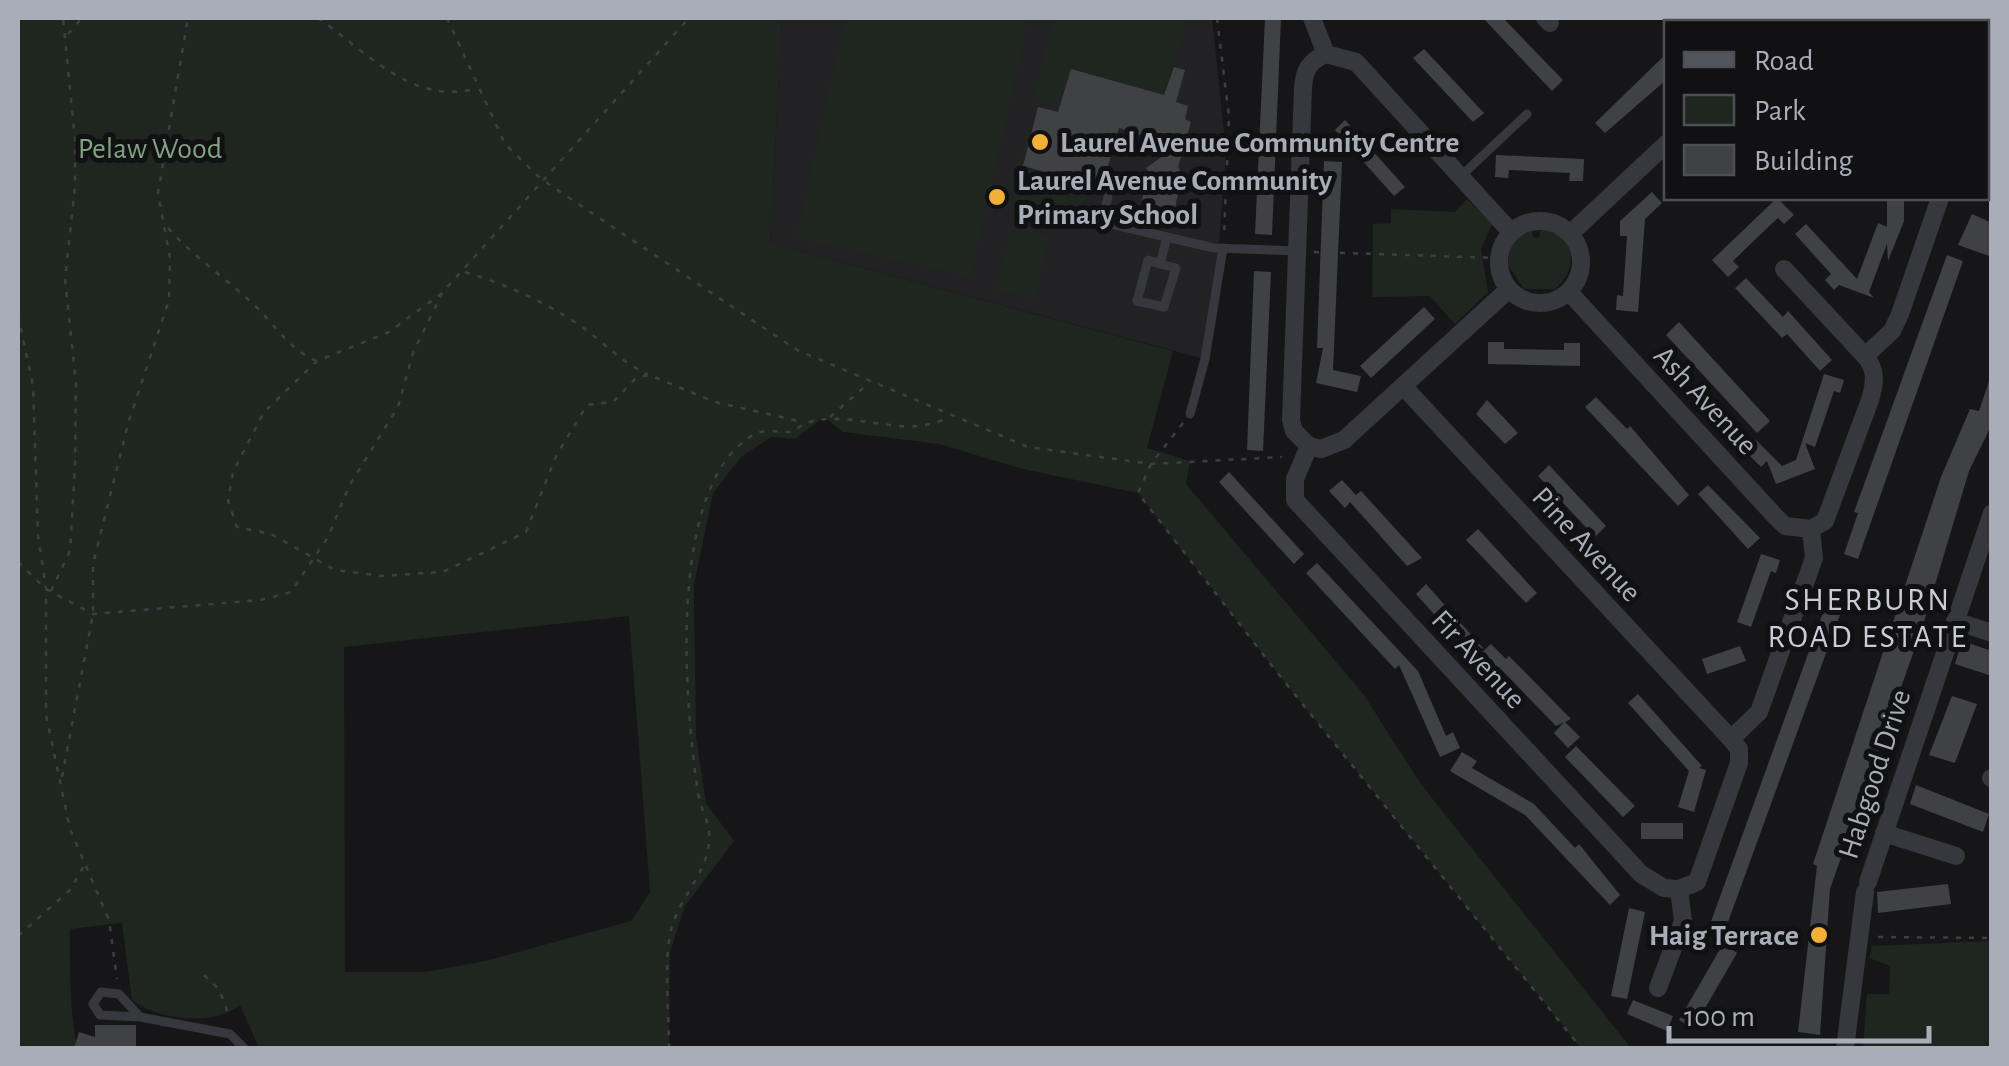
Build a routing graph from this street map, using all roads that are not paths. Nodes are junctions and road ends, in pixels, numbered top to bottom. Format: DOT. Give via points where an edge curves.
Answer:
graph roads {
  1 [pos="1312,18"];
  2 [pos="1326,54"];
  3 [pos="1527,114"];
  4 [pos="1664,146"];
  5 [pos="1460,176"];
  6 [pos="1108,197"];
  7 [pos="1939,200"];
  8 [pos="1511,232"];
  9 [pos="1571,233"];
  10 [pos="1167,237"];
  11 [pos="1223,248"];
  12 [pos="1298,251"];
  13 [pos="1160,264"];
  14 [pos="1784,269"];
  15 [pos="1509,289"];
  16 [pos="1569,292"];
  17 [pos="1865,356"];
  18 [pos="1403,386"];
  19 [pos="1190,414"];
  20 [pos="1304,448"];
  21 [pos="1992,513"];
  22 [pos="1810,529"];
  23 [pos="1955,622"];
  24 [pos="1992,633"];
  25 [pos="1732,738"];
  26 [pos="1884,833"];
  27 [pos="1956,856"];
  28 [pos="1678,889"];
  29 [pos="1658,988"];
  30 [pos="140,1017"];
  31 [pos="244,1048"];
  32 [pos="1845,1048"];
  1 -- 2 [label="street"];
  2 -- 5 [label="street" via="1356,62"];
  2 -- 12 [label="street, Fir Avenue" via="1304,74"];
  3 -- 5 [label="lane"];
  4 -- 9 [label="street"];
  5 -- 8 [label="street"];
  6 -- 10 [label="lane" via="1104,214 1115,225"];
  7 -- 17 [label="street" via="1892,331"];
  8 -- 9 [label="street" via="1540,220"];
  8 -- 15 [label="street" via="1499,258"];
  9 -- 16 [label="street" via="1582,258"];
  10 -- 11 [label="lane"];
  10 -- 13 [label="lane"];
  11 -- 12 [label="lane"];
  11 -- 19 [label="lane"];
  12 -- 20 [label="street, Fir Avenue" via="1291,420"];
  13 -- 13 [label="lane" via="1148,260 1137,301 1164,307 1176,268"];
  14 -- 17 [label="street"];
  15 -- 16 [label="street" via="1539,303"];
  15 -- 18 [label="street"];
  16 -- 22 [label="street, Ash Avenue" via="1774,515 1786,526"];
  17 -- 22 [label="street" via="1875,382 1870,400 1825,521"];
  18 -- 20 [label="street" via="1344,440"];
  18 -- 25 [label="street, Pine Avenue"];
  20 -- 28 [label="street, Fir Avenue" via="1293,492 1303,509 1641,874"];
  21 -- 23 [label="street, Habgood Drive"];
  22 -- 25 [label="street" via="1814,558 1758,712"];
  23 -- 24 [label="street"];
  23 -- 26 [label="street, Habgood Drive"];
  25 -- 28 [label="street" via="1739,763 1696,882"];
  26 -- 27 [label="street"];
  26 -- 32 [label="street, Habgood Drive" via="1867,887"];
  28 -- 29 [label="street" via="1683,921"];
  30 -- 30 [label="lane" via="119,994 96,997 96,1011 106,1018"];
  30 -- 31 [label="lane" via="230,1034"];
}
